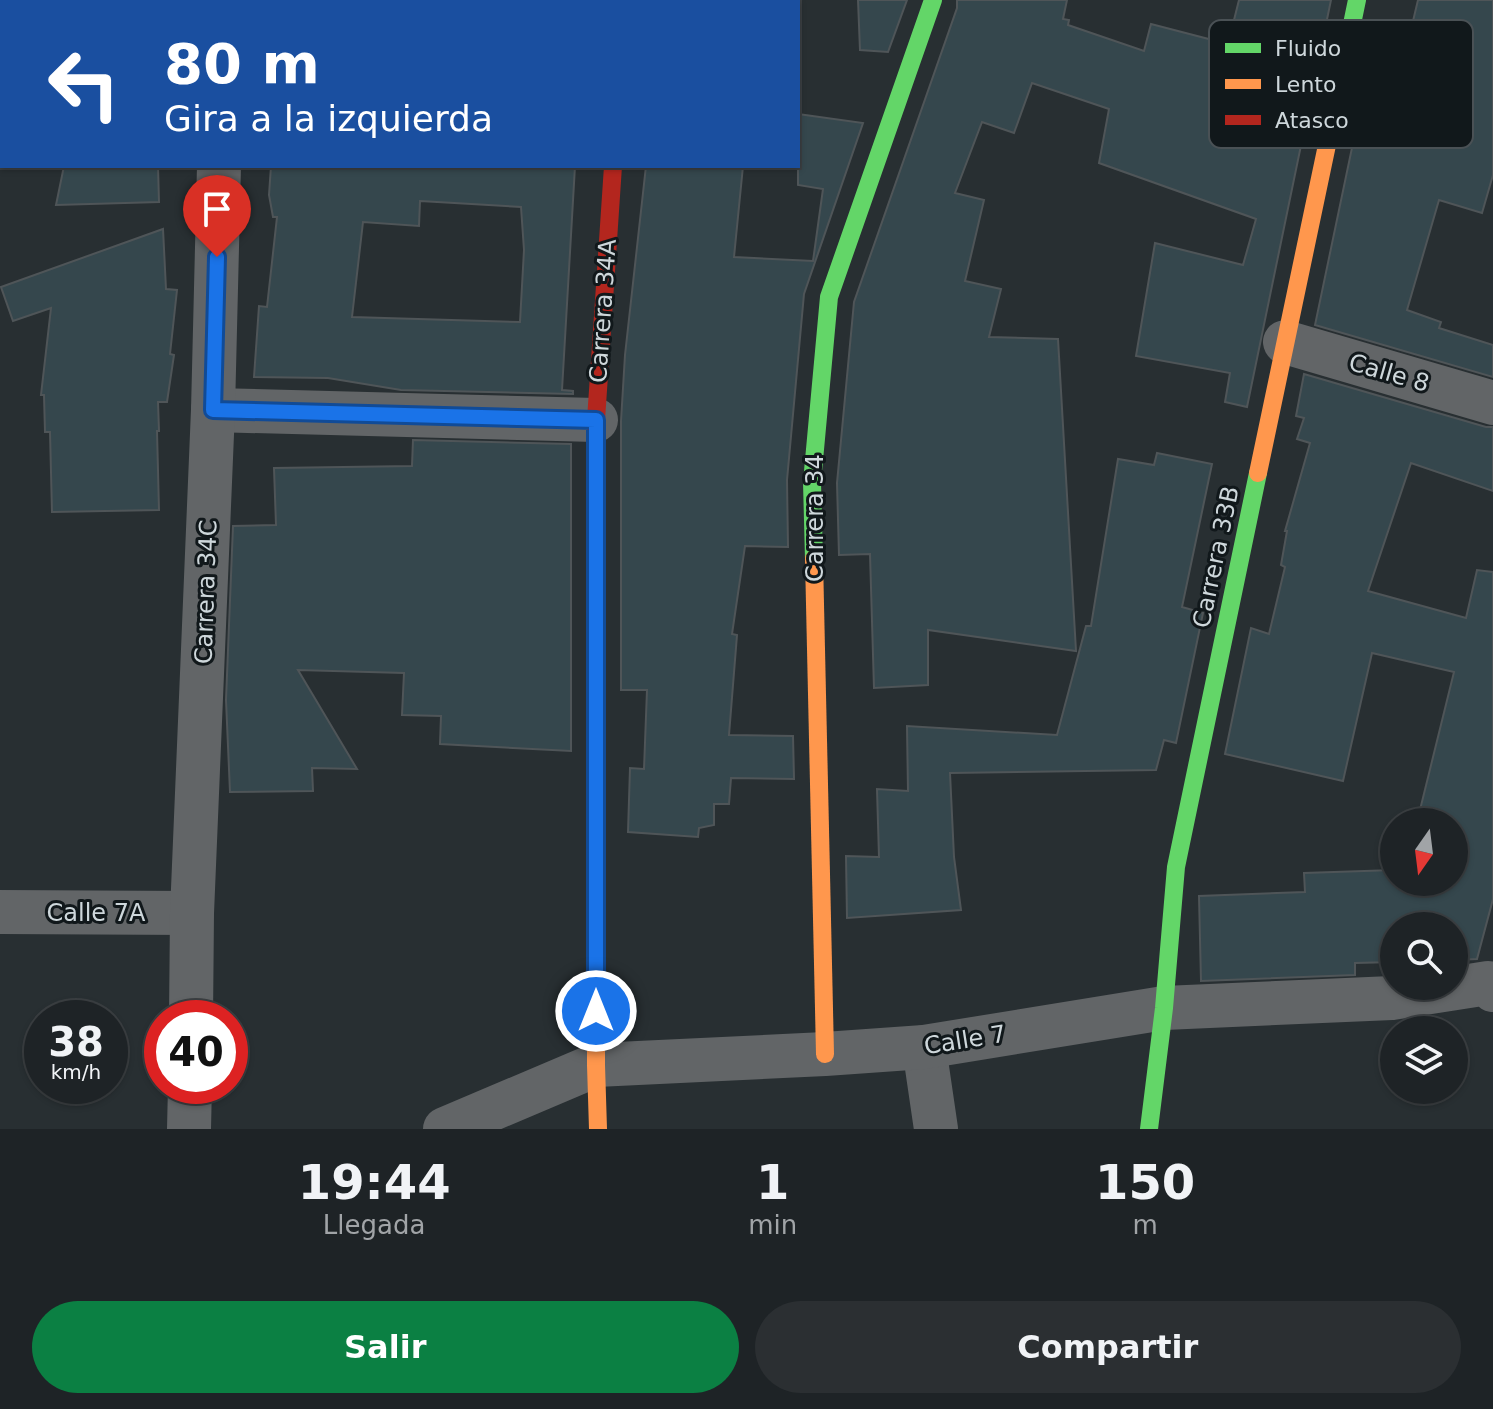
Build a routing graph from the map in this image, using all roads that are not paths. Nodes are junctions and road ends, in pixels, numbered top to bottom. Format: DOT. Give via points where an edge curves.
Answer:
graph roads {
  1 [pos="933,0"];
  2 [pos="1357,0"];
  3 [pos="1353,20"];
  4 [pos="1326,148"];
  5 [pos="219,168"];
  6 [pos="613,168"];
  7 [pos="1285,342"];
  8 [pos="1493,403"];
  9 [pos="213,410"];
  10 [pos="596,420"];
  11 [pos="0,912"];
  12 [pos="192,913"];
  13 [pos="1491,981"];
  14 [pos="191,1000"];
  15 [pos="1164,1008"];
  16 [pos="924,1047"];
  17 [pos="825,1054"];
  18 [pos="596,1065"];
  19 [pos="190,1104"];
  20 [pos="189,1129"];
  21 [pos="445,1129"];
  22 [pos="598,1129"];
  23 [pos="936,1129"];
  24 [pos="1149,1129"];
  1 -- 17 [label="street, Carrera 34" via="829,297 812,482"];
  2 -- 3 [label="street, Carrera 33B"];
  4 -- 7 [label="street, Carrera 33B"];
  5 -- 9 [label="street, Carrera 34C"];
  6 -- 10 [label="street, Carrera 34A"];
  7 -- 8 [label="street, Calle 8"];
  7 -- 15 [label="street, Carrera 33B" via="1176,867"];
  9 -- 10 [label="street"];
  9 -- 12 [label="street, Carrera 34C"];
  10 -- 18 [label="street, Carrera 34A"];
  11 -- 12 [label="street, Calle 7A"];
  12 -- 14 [label="street, Carrera 34C"];
  13 -- 15 [label="street, Calle 7" via="1392,998"];
  15 -- 16 [label="street, Calle 7"];
  15 -- 24 [label="street, Carrera 33B"];
  16 -- 17 [label="street, Calle 7"];
  16 -- 23 [label="street"];
  17 -- 18 [label="street, Calle 7"];
  18 -- 21 [label="street, Calle 7"];
  18 -- 22 [label="street, Carrera 34A"];
  19 -- 20 [label="street"];
}
